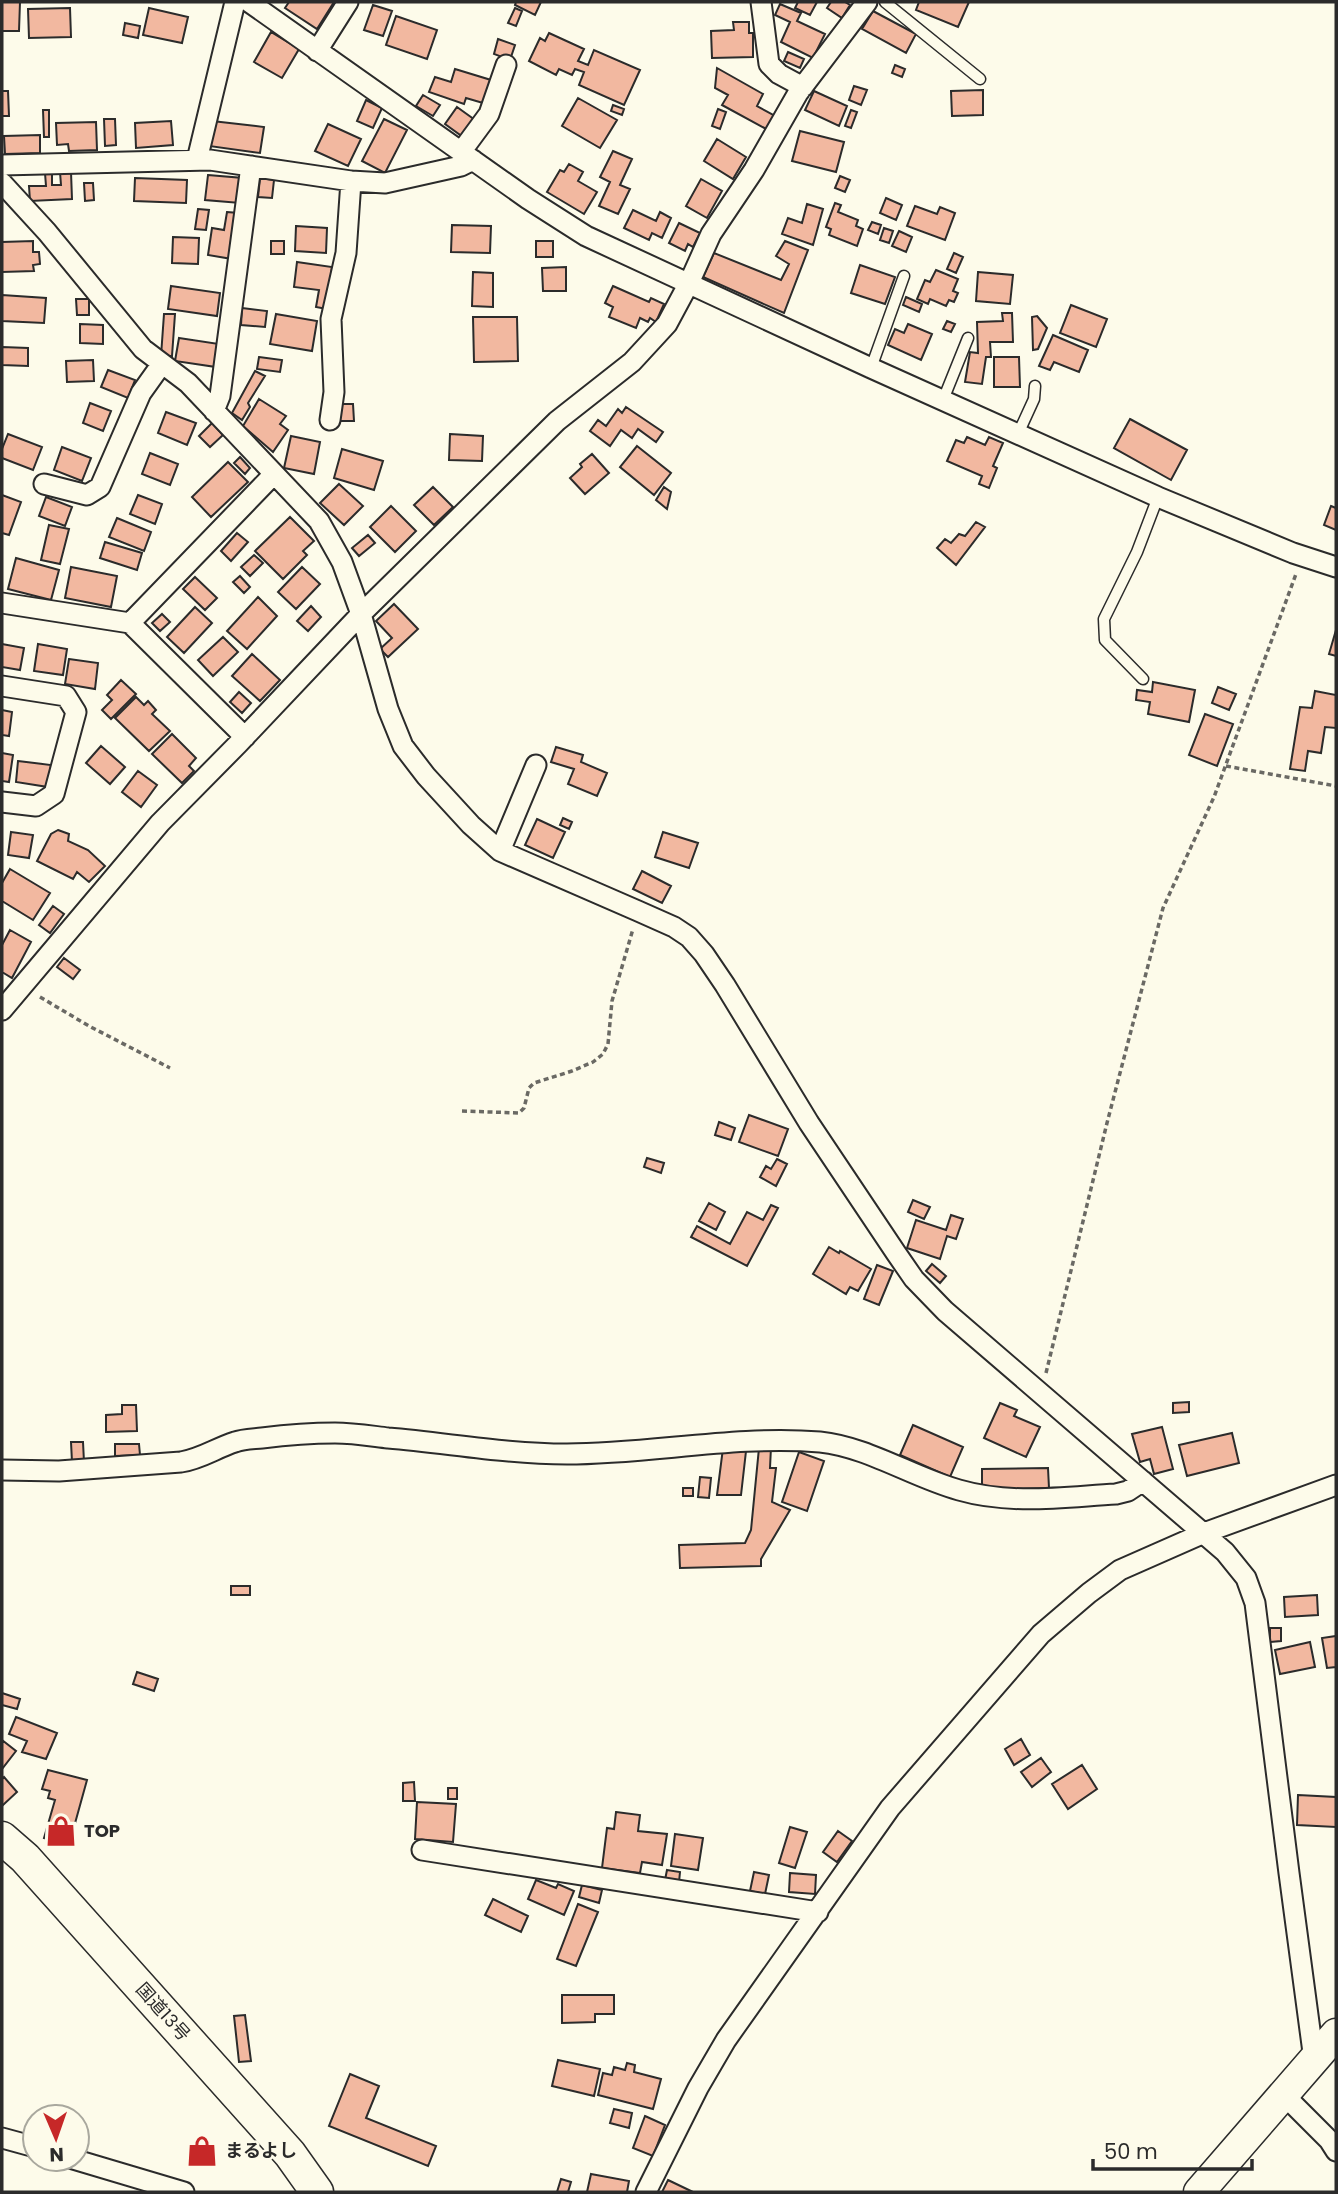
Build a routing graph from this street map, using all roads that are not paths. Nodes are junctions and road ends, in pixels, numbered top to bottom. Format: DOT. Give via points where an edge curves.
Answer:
graph roads {
  1 [pos="235,2"];
  2 [pos="249,2"];
  3 [pos="348,2"];
  4 [pos="761,2"];
  5 [pos="867,2"];
  6 [pos="885,2"];
  7 [pos="317,51"];
  8 [pos="506,65"];
  9 [pos="980,79"];
  10 [pos="803,87"];
  11 [pos="467,156"];
  12 [pos="197,160"];
  13 [pos="2,165"];
  14 [pos="251,166"];
  15 [pos="351,181"];
  16 [pos="2,183"];
  17 [pos="904,276"];
  18 [pos="690,284"];
  19 [pos="968,338"];
  20 [pos="161,365"];
  21 [pos="871,368"];
  22 [pos="1035,386"];
  23 [pos="943,400"];
  24 [pos="214,411"];
  25 [pos="330,420"];
  26 [pos="1018,433"];
  27 [pos="275,474"];
  28 [pos="44,484"];
  29 [pos="1158,496"];
  30 [pos="1336,567"];
  31 [pos="2,603"];
  32 [pos="361,614"];
  33 [pos="130,623"];
  34 [pos="1143,679"];
  35 [pos="2,686"];
  36 [pos="245,737"];
  37 [pos="537,765"];
  38 [pos="2,802"];
  39 [pos="500,851"];
  40 [pos="2,1010"];
  41 [pos="2,1470"];
  42 [pos="1143,1481"];
  43 [pos="1336,1485"];
  44 [pos="1204,1534"];
  45 [pos="2,1838"];
  46 [pos="422,1850"];
  47 [pos="818,1912"];
  48 [pos="1336,2034"];
  49 [pos="1314,2060"];
  50 [pos="1284,2095"];
  51 [pos="2,2137"];
  52 [pos="21,2143"];
  53 [pos="1336,2151"];
  54 [pos="91,2164"];
  55 [pos="184,2192"];
  56 [pos="317,2192"];
  57 [pos="646,2192"];
  58 [pos="1199,2192"];
  1 -- 12 [label="street"];
  2 -- 7 [label="street"];
  3 -- 7 [label="street"];
  4 -- 10 [label="street" via="769,64"];
  5 -- 10 [label="street"];
  6 -- 9 [label="lane"];
  7 -- 11 [label="street"];
  8 -- 11 [label="street" via="489,114"];
  10 -- 18 [label="street" via="711,234"];
  11 -- 15 [label="street" via="461,166 385,183"];
  11 -- 18 [label="street" via="586,236"];
  12 -- 13 [label="street"];
  12 -- 14 [label="street"];
  14 -- 15 [label="street"];
  14 -- 24 [label="street" via="220,396"];
  15 -- 25 [label="street" via="346,253 331,319 334,392"];
  16 -- 20 [label="street" via="142,349"];
  17 -- 21 [label="lane"];
  18 -- 21 [label="street"];
  18 -- 32 [label="street" via="667,324 632,362 557,421"];
  19 -- 23 [label="lane"];
  20 -- 24 [label="street" via="188,383"];
  20 -- 28 [label="street" via="141,393 100,487 87,495"];
  21 -- 23 [label="street"];
  22 -- 26 [label="lane"];
  23 -- 26 [label="street"];
  24 -- 27 [label="street"];
  26 -- 29 [label="street"];
  27 -- 32 [label="street" via="319,521 342,562"];
  27 -- 33 [label="street"];
  29 -- 30 [label="street"];
  29 -- 34 [label="lane" via="1104,620 1105,639"];
  31 -- 33 [label="street"];
  32 -- 36 [label="street"];
  32 -- 39 [label="street" via="403,746 471,825"];
  33 -- 36 [label="street"];
  35 -- 38 [label="street" via="66,695 76,712 54,794 37,806"];
  36 -- 40 [label="street" via="160,823"];
  37 -- 39 [label="street"];
  39 -- 42 [label="street" via="689,937 725,985 809,1123 914,1279"];
  41 -- 42 [label="street" via="59,1471 181,1462 236,1441 337,1433 493,1451 565,1454 820,1442 859,1451 957,1489 1009,1500 1116,1494"];
  42 -- 44 [label="street"];
  43 -- 44 [label="street"];
  44 -- 47 [label="street" via="1121,1570 1041,1634 890,1808"];
  44 -- 49 [label="street" via="1246,1578 1255,1603"];
  45 -- 56 [label="highway, 国道13号" via="25,1858 281,2144"];
  46 -- 47 [label="street"];
  47 -- 57 [label="street" via="726,2040"];
  48 -- 49 [label="main road"];
  49 -- 50 [label="main road"];
  50 -- 53 [label="street"];
  50 -- 58 [label="main road"];
  51 -- 52 [label="street"];
  54 -- 55 [label="street"];
}
